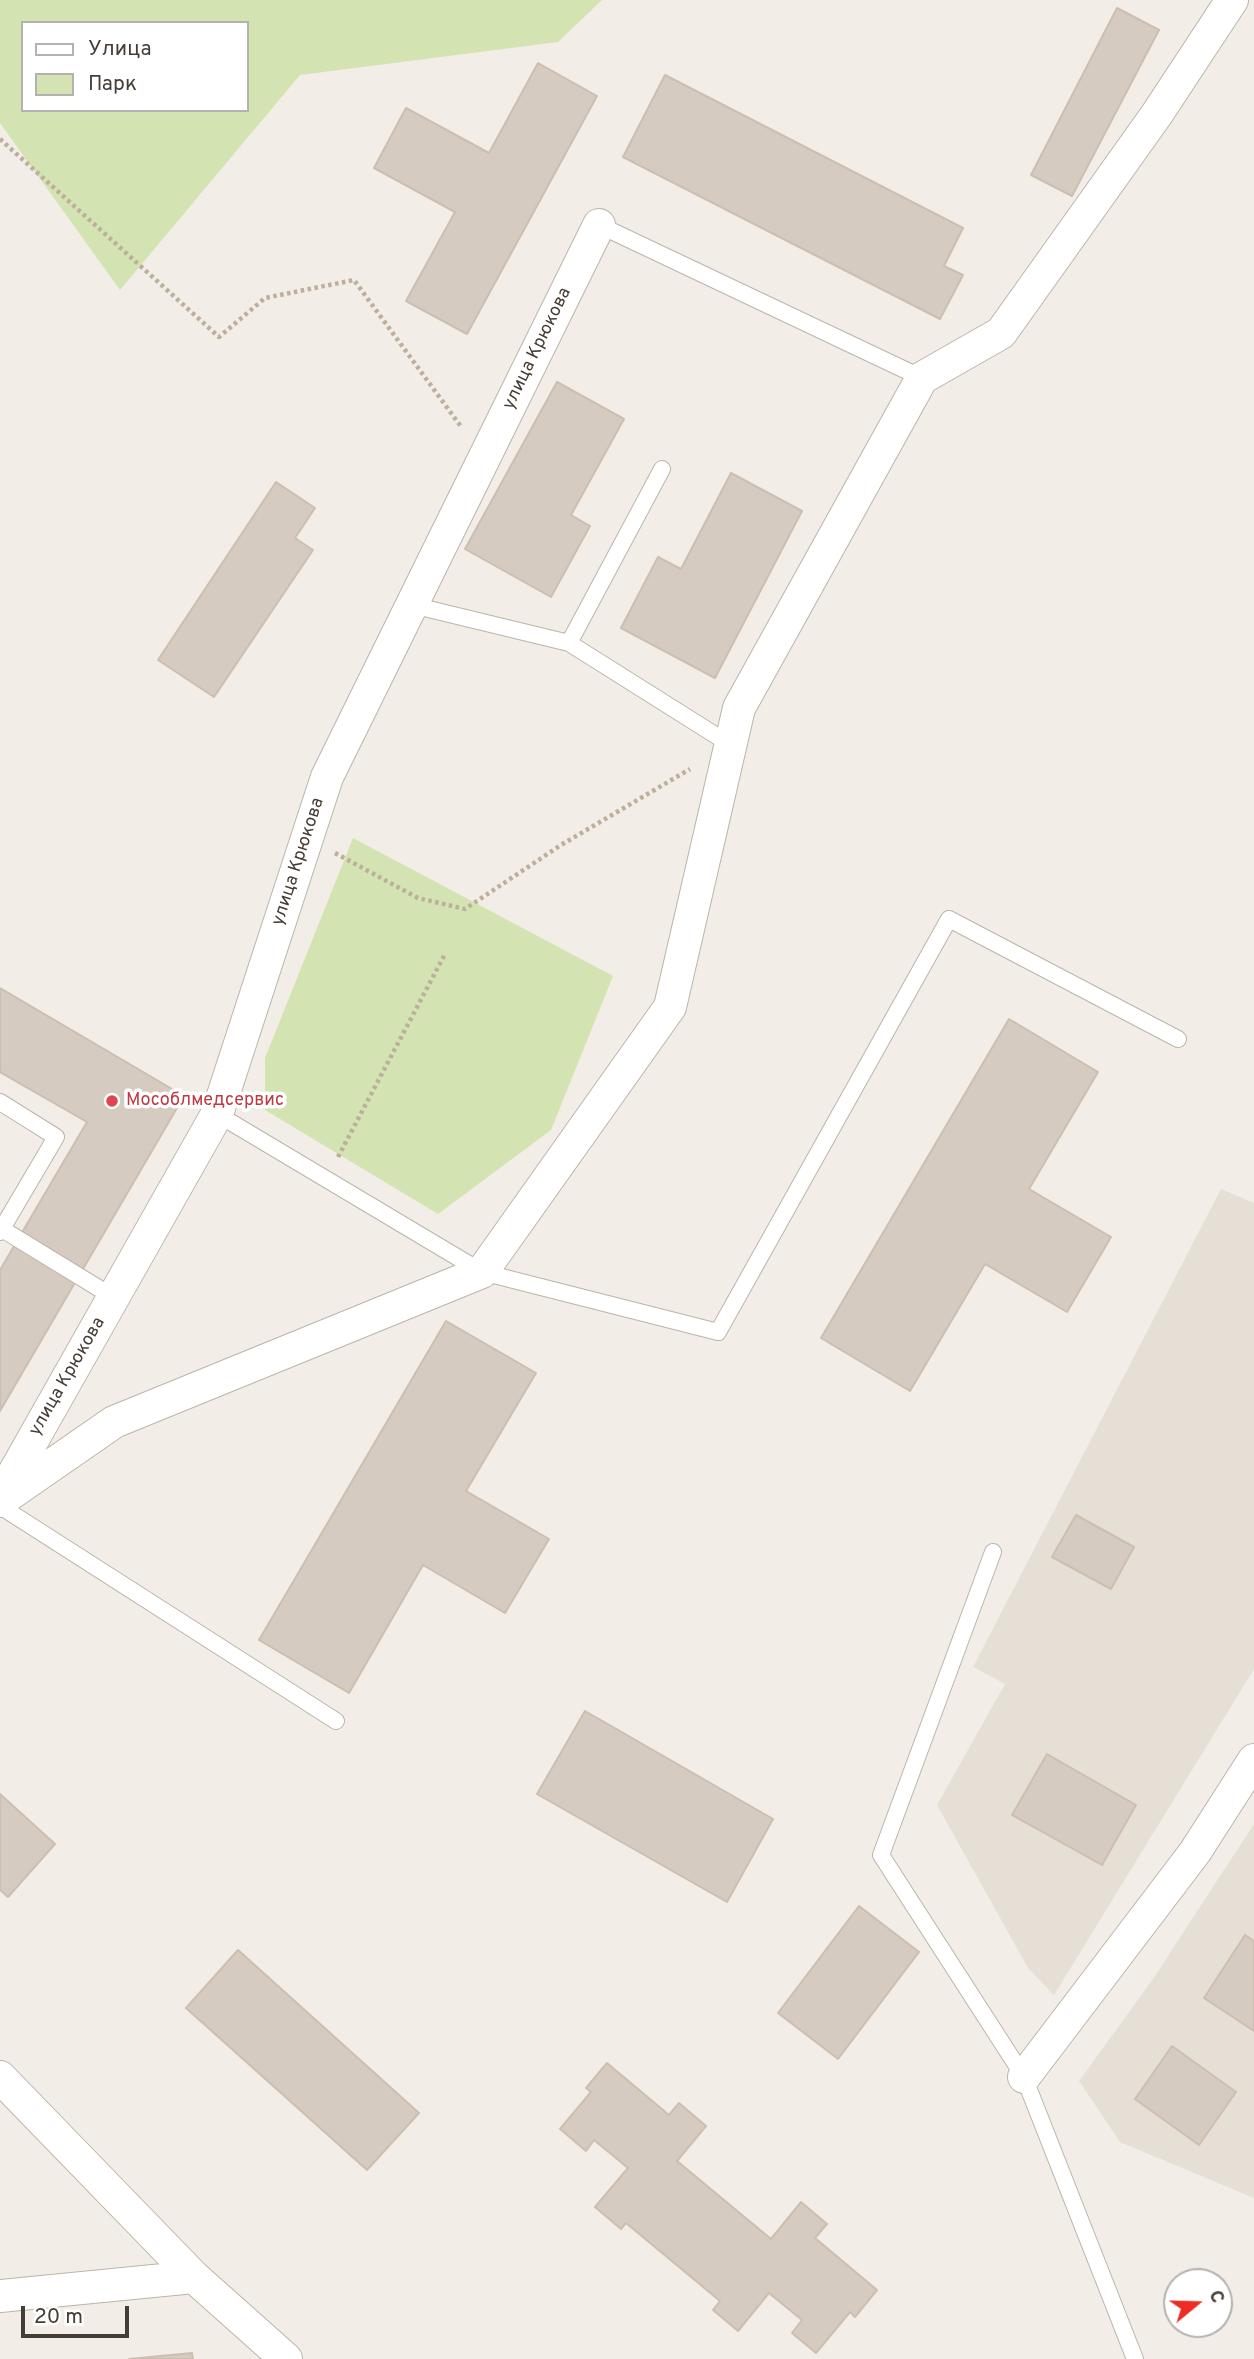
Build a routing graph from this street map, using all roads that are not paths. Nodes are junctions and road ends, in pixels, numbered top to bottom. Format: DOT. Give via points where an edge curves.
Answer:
graph roads {
  1 [pos="1232,0"];
  2 [pos="599,225"];
  3 [pos="922,378"];
  4 [pos="662,469"];
  5 [pos="412,605"];
  6 [pos="569,643"];
  7 [pos="731,745"];
  8 [pos="1178,1039"];
  9 [pos="0,1102"];
  10 [pos="217,1114"];
  11 [pos="1,1231"];
  12 [pos="482,1272"];
  13 [pos="113,1297"];
  14 [pos="0,1501"];
  15 [pos="993,1552"];
  16 [pos="336,1721"];
  17 [pos="1254,1760"];
  18 [pos="0,2077"];
  19 [pos="1024,2077"];
  20 [pos="194,2277"];
  21 [pos="0,2296"];
  22 [pos="286,2359"];
  23 [pos="1135,2359"];
  1 -- 3 [label="street" via="1001,333"];
  2 -- 3 [label="lane"];
  2 -- 5 [label="street, улица Крюкова"];
  3 -- 7 [label="street" via="739,708"];
  4 -- 6 [label="lane"];
  5 -- 6 [label="lane"];
  5 -- 10 [label="street, улица Крюкова" via="327,776"];
  6 -- 7 [label="lane"];
  7 -- 12 [label="street" via="670,1007"];
  8 -- 12 [label="lane" via="949,919 718,1332"];
  9 -- 11 [label="lane" via="56,1137"];
  10 -- 12 [label="lane"];
  10 -- 13 [label="street, улица Крюкова"];
  11 -- 13 [label="lane"];
  12 -- 14 [label="street" via="114,1422"];
  13 -- 14 [label="street, улица Крюкова"];
  14 -- 16 [label="lane"];
  15 -- 19 [label="lane" via="881,1855"];
  17 -- 19 [label="street" via="1195,1852"];
  18 -- 20 [label="street"];
  19 -- 23 [label="lane"];
  20 -- 21 [label="street"];
  20 -- 22 [label="street"];
}
